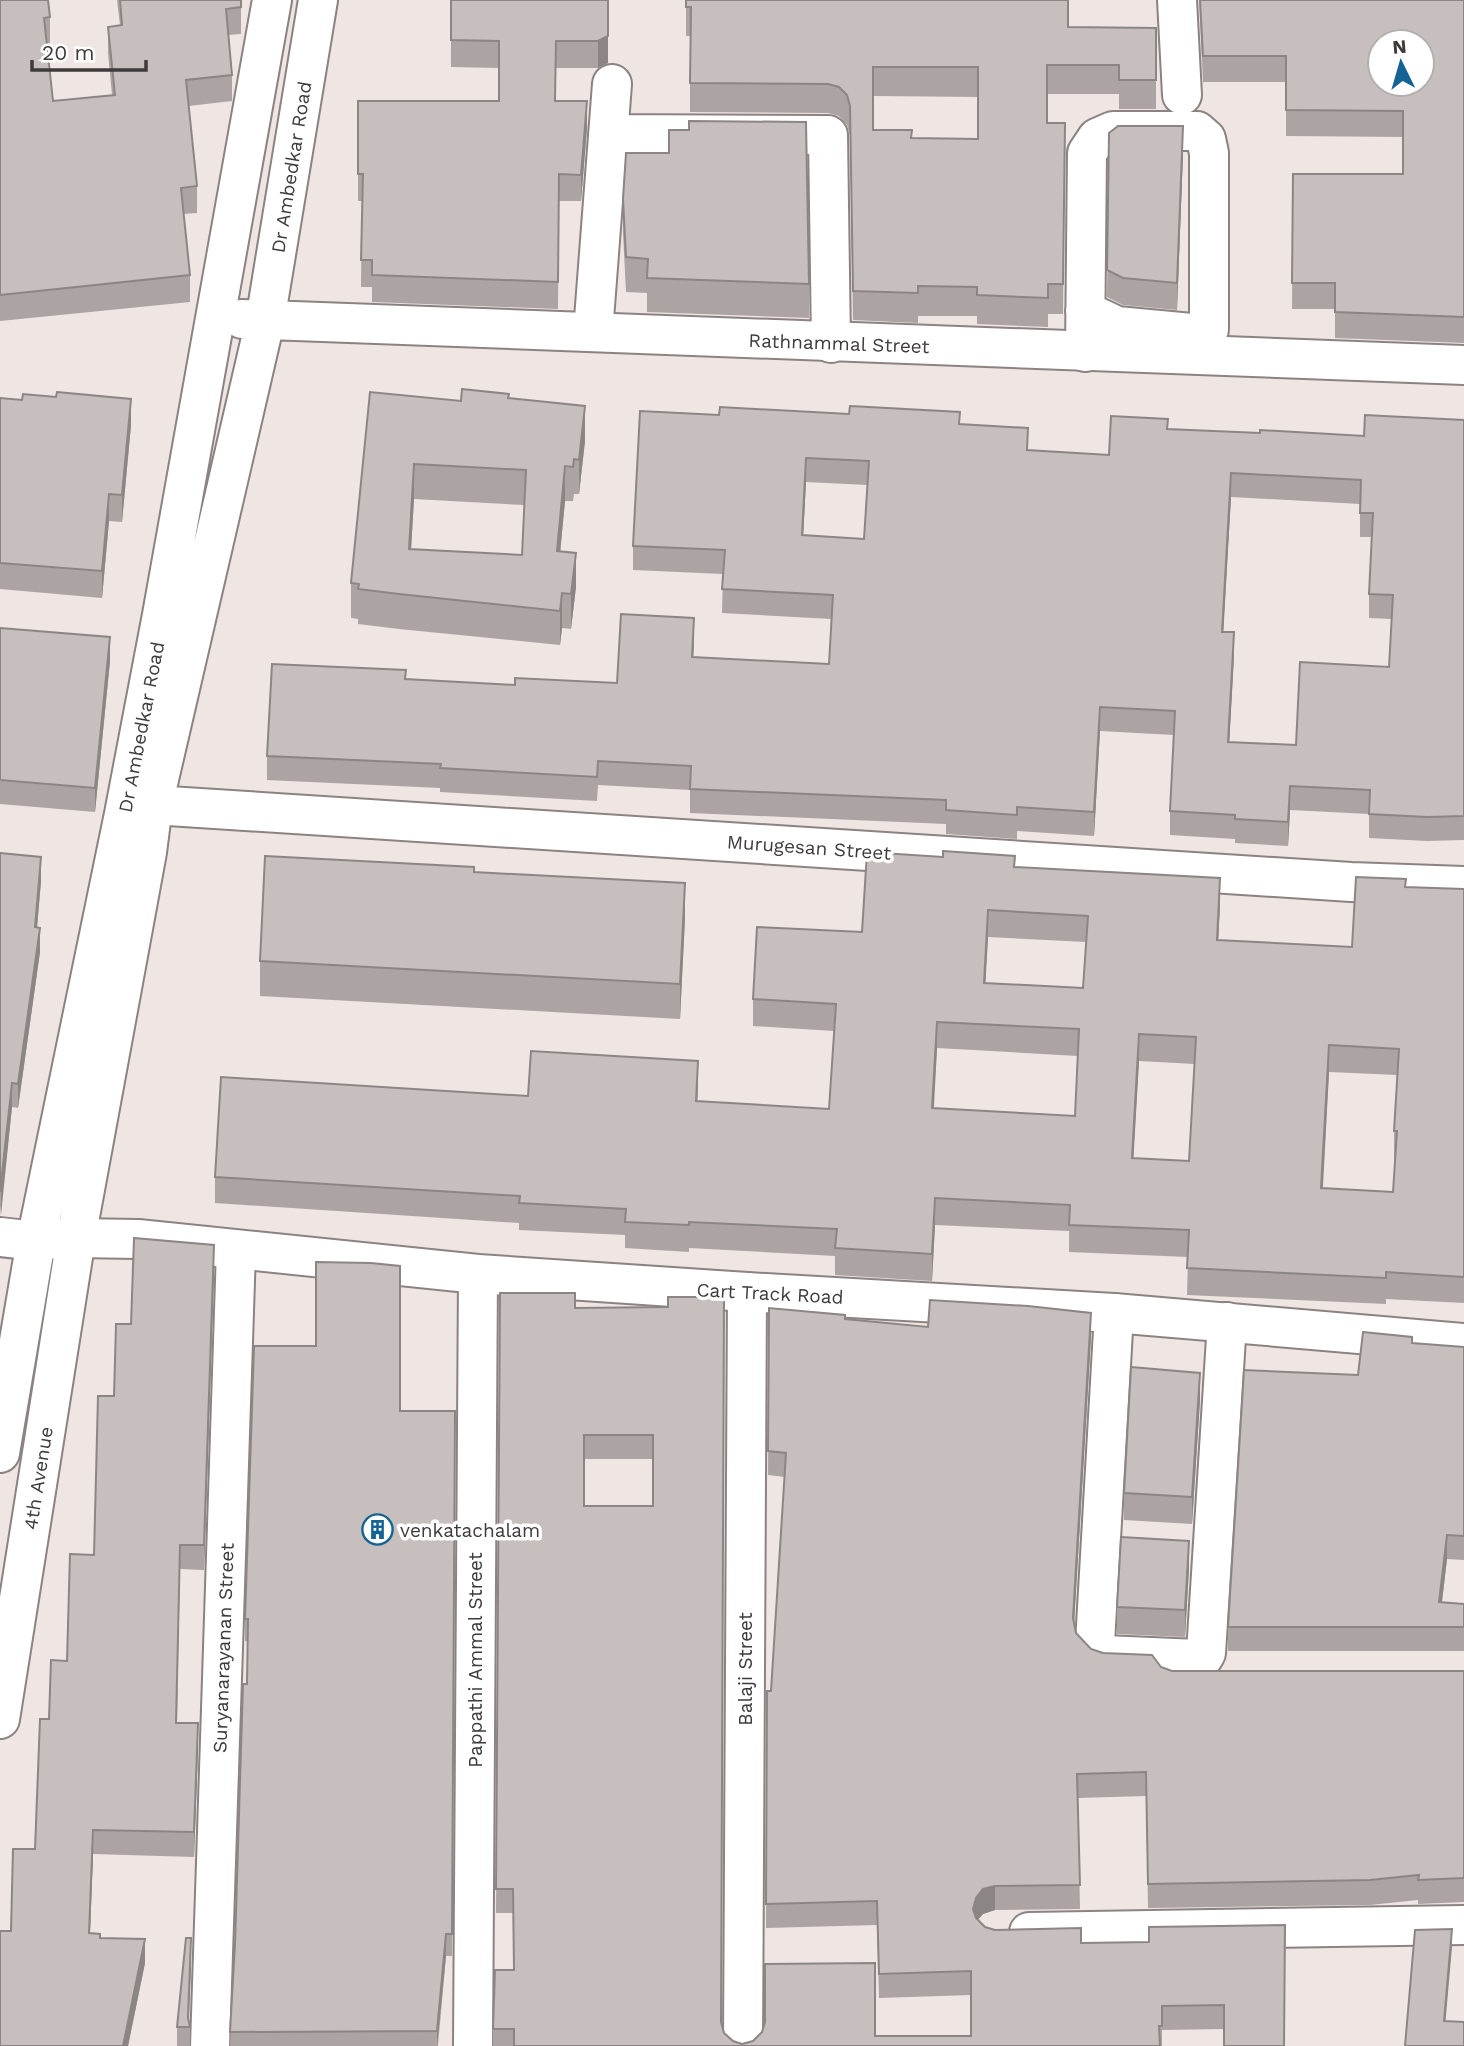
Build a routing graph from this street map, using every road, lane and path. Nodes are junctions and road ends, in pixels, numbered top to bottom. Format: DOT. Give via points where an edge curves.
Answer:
graph roads {
  1 [pos="272,0"];
  2 [pos="318,0"];
  3 [pos="1177,0"];
  4 [pos="612,84"];
  5 [pos="1182,95"];
  6 [pos="608,134"];
  7 [pos="1085,311"];
  8 [pos="214,317"];
  9 [pos="265,321"];
  10 [pos="593,332"];
  11 [pos="831,343"];
  12 [pos="1085,352"];
  13 [pos="1464,365"];
  14 [pos="153,805"];
  15 [pos="1464,886"];
  16 [pos="76,1238"];
  17 [pos="18,1239"];
  18 [pos="236,1250"];
  19 [pos="478,1274"];
  20 [pos="747,1292"];
  21 [pos="1114,1313"];
  22 [pos="1227,1322"];
  23 [pos="1464,1342"];
  24 [pos="0,1453"];
  25 [pos="1101,1541"];
  26 [pos="1138,1543"];
  27 [pos="1175,1545"];
  28 [pos="1213,1547"];
  29 [pos="1230,1673"];
  30 [pos="1107,1674"];
  31 [pos="0,1719"];
  32 [pos="1464,1925"];
  33 [pos="995,1932"];
  34 [pos="210,2046"];
  35 [pos="473,2046"];
  36 [pos="743,2046"];
  1 -- 8 [label="street, Dr Ambedkar Road"];
  2 -- 9 [label="street, Dr Ambedkar Road"];
  3 -- 5 [label="street"];
  4 -- 6 [label="street"];
  6 -- 10 [label="street"];
  6 -- 11 [label="street" via="828,135"];
  7 -- 7 [label="street" via="1087,153 1097,138 1112,131 1197,131 1206,139 1209,153 1209,329 1202,334 1117,326"];
  7 -- 12 [label="street"];
  8 -- 9 [label="street, Rathnammal Street"];
  8 -- 17 [label="street, Dr Ambedkar Road" via="127,800"];
  9 -- 10 [label="street, Rathnammal Street"];
  9 -- 14 [label="street, Dr Ambedkar Road"];
  10 -- 11 [label="street, Rathnammal Street"];
  11 -- 12 [label="street, Rathnammal Street"];
  12 -- 13 [label="street, Rathnammal Street"];
  14 -- 15 [label="street, Murugesan Street"];
  14 -- 16 [label="street, Dr Ambedkar Road"];
  16 -- 17 [label="street, Cart Track Road"];
  16 -- 18 [label="street, Cart Track Road" via="138,1239"];
  16 -- 31 [label="street, 4th Avenue"];
  17 -- 24 [label="street, Dr Ambedkar Road"];
  18 -- 19 [label="street, Cart Track Road"];
  18 -- 34 [label="street, Suryanarayanan Street"];
  19 -- 20 [label="street, Cart Track Road"];
  19 -- 35 [label="street, Pappathi Ammal Street"];
  20 -- 21 [label="street, Cart Track Road"];
  20 -- 36 [label="street, Balaji Street"];
  21 -- 22 [label="street, Cart Track Road"];
  21 -- 25 [label="street"];
  22 -- 23 [label="street, Cart Track Road"];
  22 -- 28 [label="street"];
  25 -- 26 [label="street"];
  25 -- 28 [label="street" via="1095,1643 1104,1655 1203,1658"];
  27 -- 28 [label="street"];
  29 -- 30 [label="street"];
  32 -- 33 [label="street"];
}
